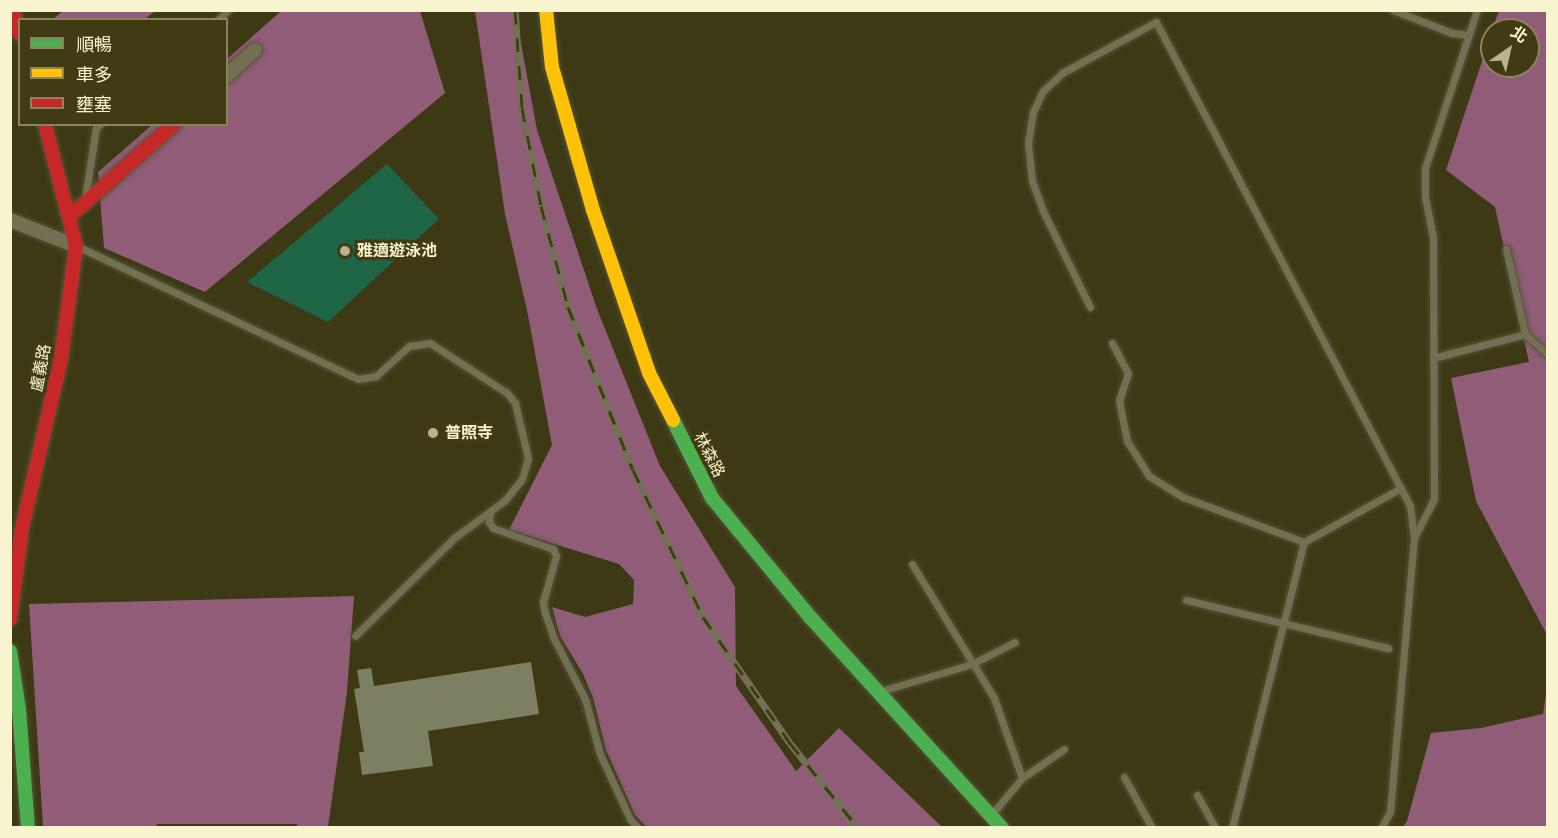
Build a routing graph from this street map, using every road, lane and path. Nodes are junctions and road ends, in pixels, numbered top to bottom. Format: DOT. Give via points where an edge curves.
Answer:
graph roads {
  1 [pos="13,10"];
  2 [pos="546,10"];
  3 [pos="1393,10"];
  4 [pos="1477,10"];
  5 [pos="18,26"];
  6 [pos="1469,35"];
  7 [pos="255,50"];
  8 [pos="228,74"];
  9 [pos="46,126"];
  10 [pos="98,126"];
  11 [pos="172,126"];
  12 [pos="84,204"];
  13 [pos="69,217"];
  14 [pos="10,220"];
  15 [pos="76,246"];
  16 [pos="1506,249"];
  17 [pos="1090,307"];
  18 [pos="1525,334"];
  19 [pos="1112,343"];
  20 [pos="1548,355"];
  21 [pos="1433,358"];
  22 [pos="1401,488"];
  23 [pos="490,512"];
  24 [pos="1414,538"];
  25 [pos="1304,542"];
  26 [pos="912,564"];
  27 [pos="11,592"];
  28 [pos="1186,600"];
  29 [pos="10,620"];
  30 [pos="1283,624"];
  31 [pos="355,636"];
  32 [pos="1014,642"];
  33 [pos="1388,648"];
  34 [pos="10,651"];
  35 [pos="972,664"];
  36 [pos="878,692"];
  37 [pos="1064,749"];
  38 [pos="1124,777"];
  39 [pos="1022,778"];
  40 [pos="1197,795"];
  41 [pos="991,815"];
  42 [pos="28,828"];
  43 [pos="638,828"];
  44 [pos="1002,828"];
  45 [pos="1152,828"];
  46 [pos="1215,828"];
  47 [pos="1232,828"];
  48 [pos="1381,828"];
  1 -- 5 [label="main road"];
  2 -- 36 [label="main road, 林森路" via="552,67 593,210 649,373 712,498"];
  3 -- 6 [label="lane" via="1452,33"];
  4 -- 6 [label="lane"];
  6 -- 21 [label="lane" via="1425,168 1425,197 1433,238"];
  7 -- 8 [label="street"];
  9 -- 13 [label="main road, 盧義路"];
  10 -- 12 [label="lane"];
  11 -- 12 [label="main road"];
  12 -- 13 [label="main road"];
  13 -- 15 [label="main road, 盧義路"];
  14 -- 15 [label="street"];
  15 -- 23 [label="lane" via="358,379 376,376 418,342 440,349 507,393 519,417 527,469 504,501"];
  15 -- 27 [label="main road, 盧義路" via="61,359"];
  16 -- 18 [label="lane"];
  17 -- 22 [label="lane" via="1032,181 1028,143 1033,112 1043,91 1062,73 1156,22"];
  18 -- 20 [label="lane"];
  18 -- 21 [label="lane"];
  19 -- 25 [label="lane" via="1128,373 1119,400 1127,441 1149,476 1182,497"];
  21 -- 24 [label="lane" via="1434,500"];
  22 -- 24 [label="lane" via="1410,506"];
  22 -- 25 [label="lane"];
  23 -- 31 [label="lane" via="454,538"];
  23 -- 43 [label="lane" via="489,522 494,528 553,549 556,556 543,602 545,613 585,699 600,754 630,819"];
  24 -- 48 [label="lane" via="1390,812"];
  25 -- 30 [label="lane"];
  26 -- 35 [label="lane"];
  27 -- 29 [label="main road, 盧義路"];
  28 -- 30 [label="lane"];
  30 -- 33 [label="lane"];
  30 -- 47 [label="lane"];
  32 -- 35 [label="lane"];
  34 -- 42 [label="main road" via="19,709"];
  35 -- 36 [label="lane"];
  35 -- 39 [label="lane" via="994,698"];
  36 -- 41 [label="main road, 林森路"];
  37 -- 39 [label="lane"];
  38 -- 45 [label="lane"];
  39 -- 41 [label="lane"];
  40 -- 46 [label="lane"];
  41 -- 44 [label="main road, 林森路"];
}
